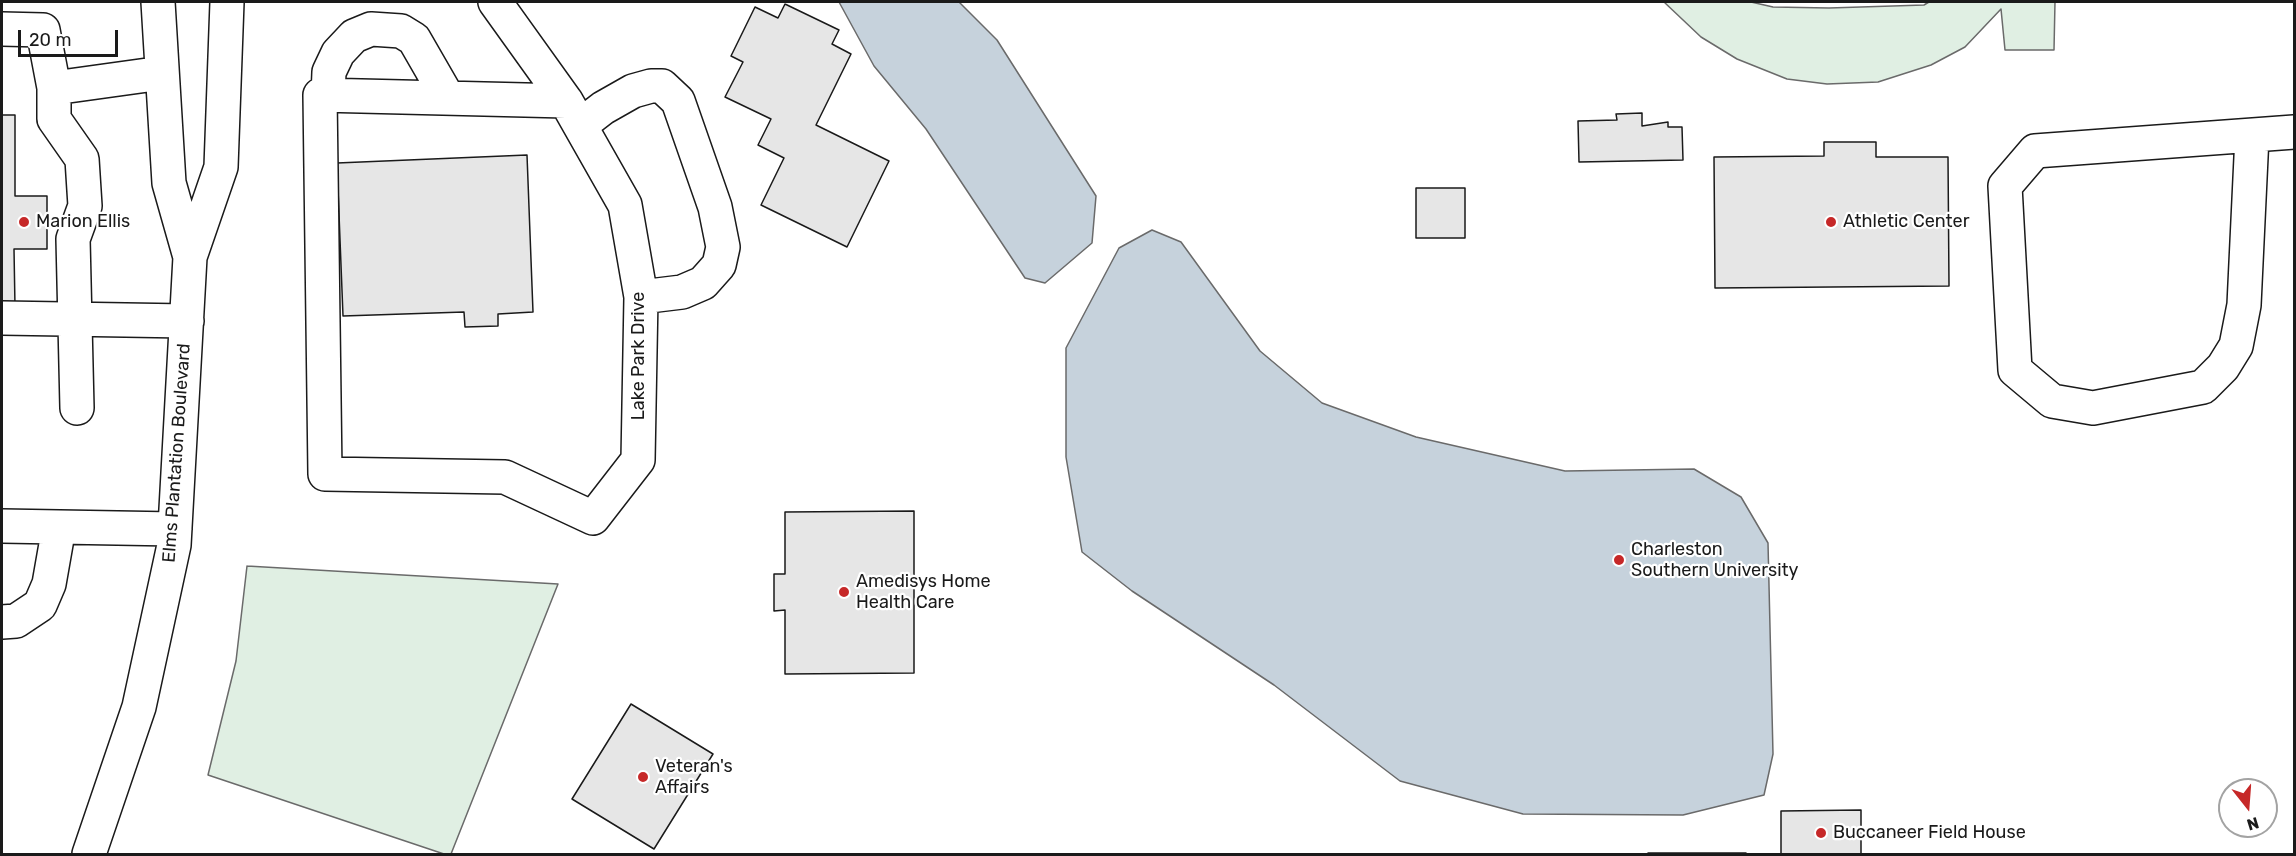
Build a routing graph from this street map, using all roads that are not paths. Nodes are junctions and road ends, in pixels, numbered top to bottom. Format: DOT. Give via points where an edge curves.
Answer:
graph roads {
  1 [pos="158,2"];
  2 [pos="227,2"];
  3 [pos="495,2"];
  4 [pos="2,29"];
  5 [pos="162,74"];
  6 [pos="54,88"];
  7 [pos="328,96"];
  8 [pos="448,98"];
  9 [pos="574,113"];
  10 [pos="2295,132"];
  11 [pos="2252,136"];
  12 [pos="190,257"];
  13 [pos="641,297"];
  14 [pos="2,318"];
  15 [pos="76,318"];
  16 [pos="187,321"];
  17 [pos="77,408"];
  18 [pos="2,526"];
  19 [pos="59,527"];
  20 [pos="175,530"];
  21 [pos="2,622"];
  22 [pos="89,855"];
  1 -- 5 [label="street, Elms Plantation Boulevard"];
  2 -- 12 [label="street, Elms Plantation Boulevard" via="221,167"];
  3 -- 9 [label="street, Lake Park Drive"];
  4 -- 6 [label="street" via="43,30"];
  5 -- 6 [label="street"];
  5 -- 12 [label="street, Elms Plantation Boulevard" via="169,183"];
  6 -- 15 [label="street" via="54,119 82,159 85,206 73,239"];
  7 -- 8 [label="street"];
  7 -- 8 [label="street" via="329,72 338,53 354,36 371,29 401,31 414,39"];
  7 -- 13 [label="street, Lake Park Drive" via="320,95 325,474 505,477 593,518 638,460"];
  8 -- 9 [label="street"];
  9 -- 13 [label="street, Lake Park Drive" via="625,205"];
  9 -- 13 [label="street" via="651,86 662,86 678,101 682,111 715,207 723,247 719,265 703,283 682,291"];
  10 -- 11 [label="street"];
  11 -- 11 [label="street" via="2036,151 2005,186 2014,370 2052,401 2093,408 2203,387 2223,367 2236,346 2244,305"];
  12 -- 16 [label="street, Elms Plantation Boulevard"];
  14 -- 15 [label="street"];
  15 -- 16 [label="street"];
  15 -- 17 [label="street"];
  16 -- 20 [label="street, Elms Plantation Boulevard"];
  18 -- 19 [label="street"];
  19 -- 20 [label="street"];
  19 -- 21 [label="street" via="49,584 40,605 16,621"];
  20 -- 22 [label="street, Elms Plantation Boulevard" via="139,707"];
}
